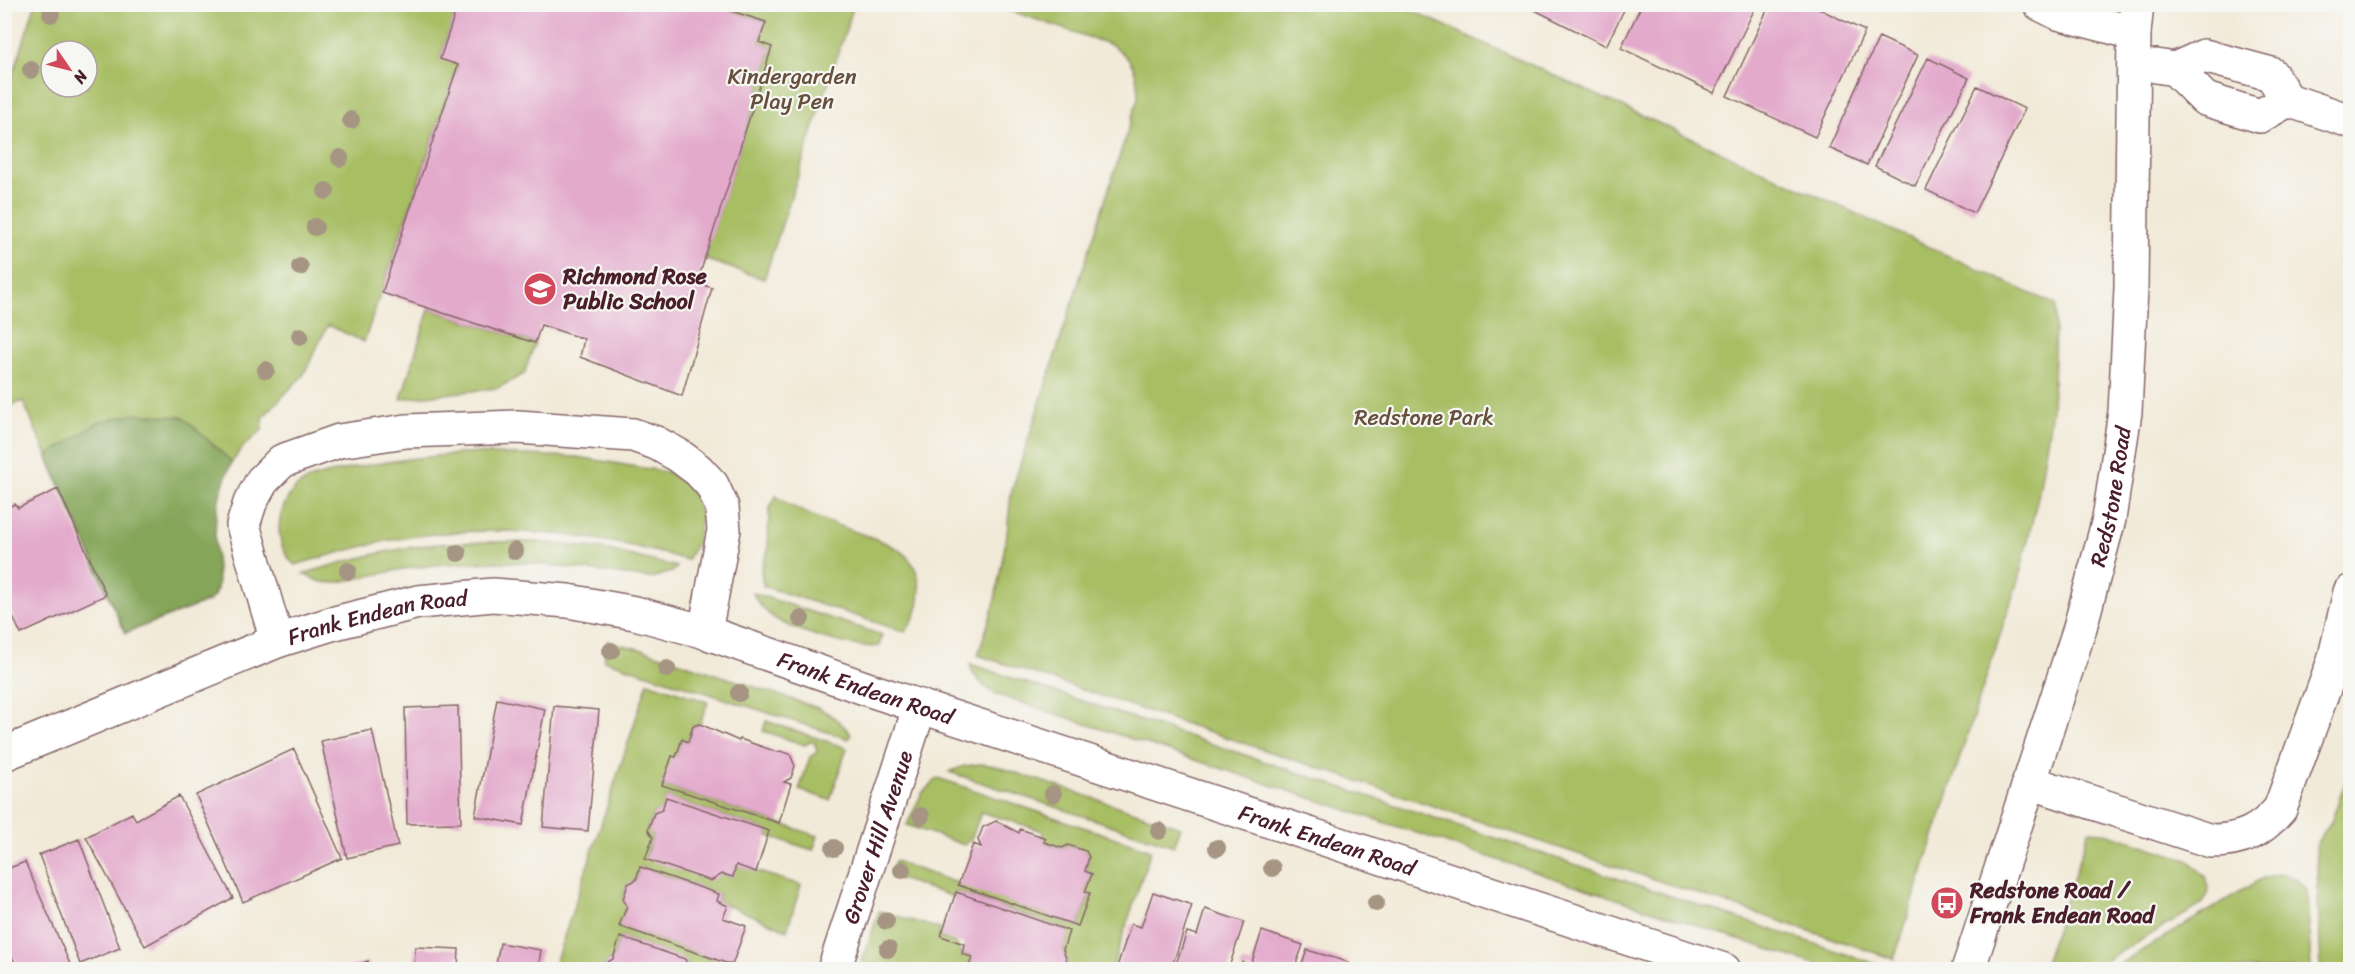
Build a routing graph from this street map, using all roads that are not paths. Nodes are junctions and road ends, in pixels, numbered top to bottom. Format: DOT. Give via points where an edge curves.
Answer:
graph roads {
  1 [pos="2040,4"];
  2 [pos="2135,33"];
  3 [pos="2350,121"];
  4 [pos="2350,592"];
  5 [pos="705,633"];
  6 [pos="277,641"];
  7 [pos="920,706"];
  8 [pos="4,754"];
  9 [pos="2030,782"];
  10 [pos="834,969"];
  11 [pos="1724,969"];
  12 [pos="1968,969"];
  1 -- 2 [label="street" via="2058,13"];
  2 -- 3 [label="street" via="2175,69 2204,56 2271,74 2288,100"];
  2 -- 9 [label="street, Redstone Road" via="2131,288 2124,423 2106,530 2079,631"];
  4 -- 9 [label="street" via="2334,662 2280,808 2259,829 2233,841 2211,841"];
  5 -- 6 [label="street, Frank Endean Road" via="635,613 493,595 418,602"];
  5 -- 6 [label="street" via="724,530 722,507 712,485 678,455 633,435 518,427 406,431 339,441 282,461 262,481 243,525"];
  5 -- 7 [label="street, Frank Endean Road"];
  6 -- 8 [label="street, Frank Endean Road"];
  7 -- 10 [label="street, Grover Hill Avenue"];
  7 -- 11 [label="street, Frank Endean Road"];
  9 -- 12 [label="street, Redstone Road"];
}
